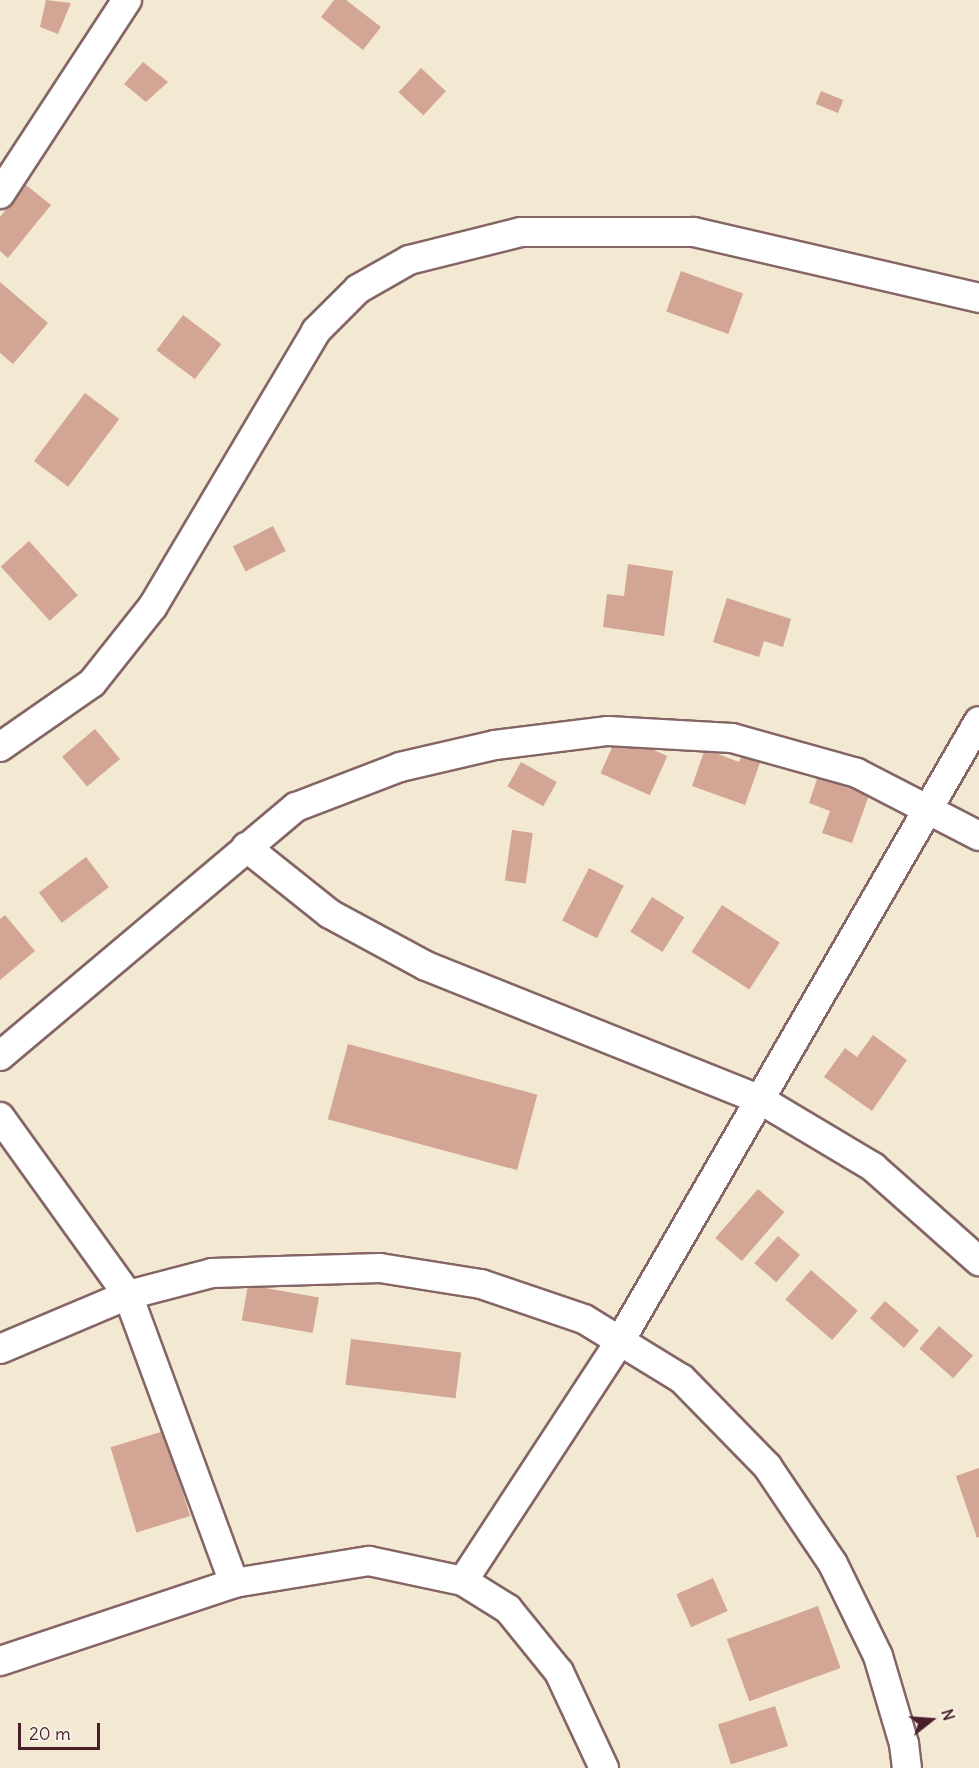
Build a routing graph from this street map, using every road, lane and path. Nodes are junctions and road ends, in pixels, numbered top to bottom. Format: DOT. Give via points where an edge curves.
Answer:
graph roads {
  1 [pos="127,0"];
  2 [pos="0,194"];
  3 [pos="979,298"];
  4 [pos="979,721"];
  5 [pos="0,747"];
  6 [pos="930,808"];
  7 [pos="979,836"];
  8 [pos="246,847"];
  9 [pos="0,1056"];
  10 [pos="759,1099"];
  11 [pos="0,1117"];
  12 [pos="979,1261"];
  13 [pos="128,1295"];
  14 [pos="620,1341"];
  15 [pos="0,1349"];
  16 [pos="463,1581"];
  17 [pos="234,1583"];
  18 [pos="0,1661"];
  19 [pos="604,1768"];
  20 [pos="906,1768"];
  1 -- 2 [label="street"];
  3 -- 5 [label="street" via="694,232 520,232 409,260 358,289 316,331 153,606 92,683"];
  4 -- 6 [label="street"];
  6 -- 7 [label="street"];
  6 -- 8 [label="street" via="857,773 732,738 608,731 495,745 400,768 296,807"];
  6 -- 10 [label="street"];
  8 -- 9 [label="street"];
  8 -- 10 [label="street" via="330,914 426,966"];
  10 -- 12 [label="street" via="873,1167"];
  10 -- 14 [label="street"];
  11 -- 13 [label="street"];
  13 -- 14 [label="street" via="212,1273 380,1268 481,1284 584,1319"];
  13 -- 15 [label="street"];
  13 -- 17 [label="street"];
  14 -- 16 [label="street"];
  14 -- 20 [label="street" via="682,1378 767,1466 833,1564 878,1656 904,1744"];
  16 -- 17 [label="street" via="369,1561"];
  16 -- 19 [label="street" via="508,1609 560,1672"];
  17 -- 18 [label="street"];
}
